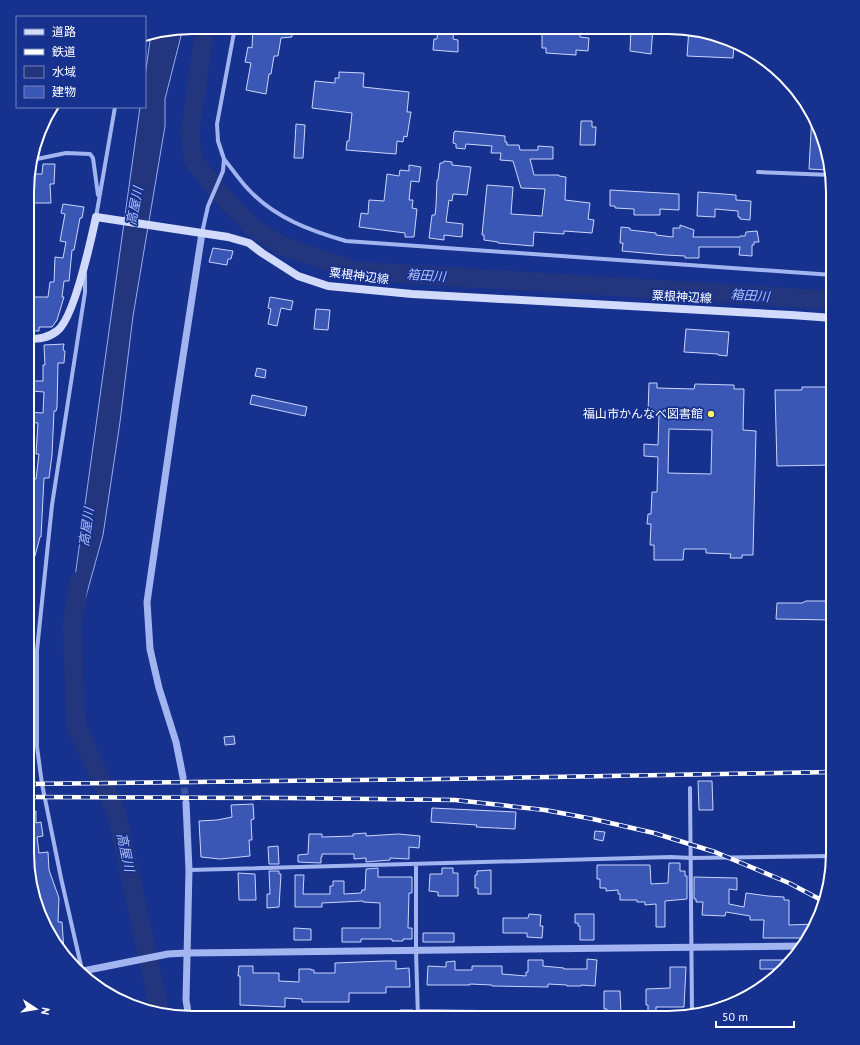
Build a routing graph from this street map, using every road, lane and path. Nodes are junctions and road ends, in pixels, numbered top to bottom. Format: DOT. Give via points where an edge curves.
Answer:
graph roads {
  1 [pos="234,34"];
  2 [pos="115,108"];
  3 [pos="37,159"];
  4 [pos="224,159"];
  5 [pos="758,172"];
  6 [pos="825,175"];
  7 [pos="99,199"];
  8 [pos="99,217"];
  9 [pos="198,232"];
  10 [pos="84,269"];
  11 [pos="826,275"];
  12 [pos="826,317"];
  13 [pos="34,339"];
  14 [pos="183,777"];
  15 [pos="690,788"];
  16 [pos="186,803"];
  17 [pos="826,856"];
  18 [pos="691,858"];
  19 [pos="416,864"];
  20 [pos="189,870"];
  21 [pos="795,946"];
  22 [pos="692,947"];
  23 [pos="416,951"];
  24 [pos="186,953"];
  25 [pos="83,968"];
  26 [pos="86,971"];
  27 [pos="692,1009"];
  28 [pos="188,1011"];
  29 [pos="418,1011"];
  1 -- 4 [label="street" via="217,124 218,140"];
  2 -- 7 [label="street"];
  3 -- 7 [label="street" via="66,153 90,154 93,158"];
  4 -- 9 [label="street" via="223,171"];
  4 -- 11 [label="street" via="250,191 276,213 313,232 346,242"];
  5 -- 6 [label="street"];
  7 -- 8 [label="street"];
  8 -- 9 [label="main road, 粟根神辺線"];
  8 -- 10 [label="main road"];
  9 -- 12 [label="main road, 粟根神辺線" via="249,243 298,276 328,286 412,294"];
  9 -- 14 [label="street" via="147,602 150,649"];
  10 -- 13 [label="main road" via="67,317 58,331 44,338"];
  10 -- 25 [label="street" via="85,292 52,505 37,650 37,747 42,784 61,878"];
  15 -- 18 [label="street"];
  16 -- 20 [label="street"];
  17 -- 18 [label="street"];
  18 -- 19 [label="street"];
  18 -- 22 [label="street"];
  19 -- 20 [label="street"];
  19 -- 23 [label="street"];
  20 -- 24 [label="street"];
  21 -- 22 [label="street"];
  22 -- 23 [label="street"];
  22 -- 27 [label="street"];
  23 -- 24 [label="street"];
  23 -- 29 [label="street"];
  24 -- 26 [label="street" via="168,954"];
  24 -- 28 [label="street"];
}
